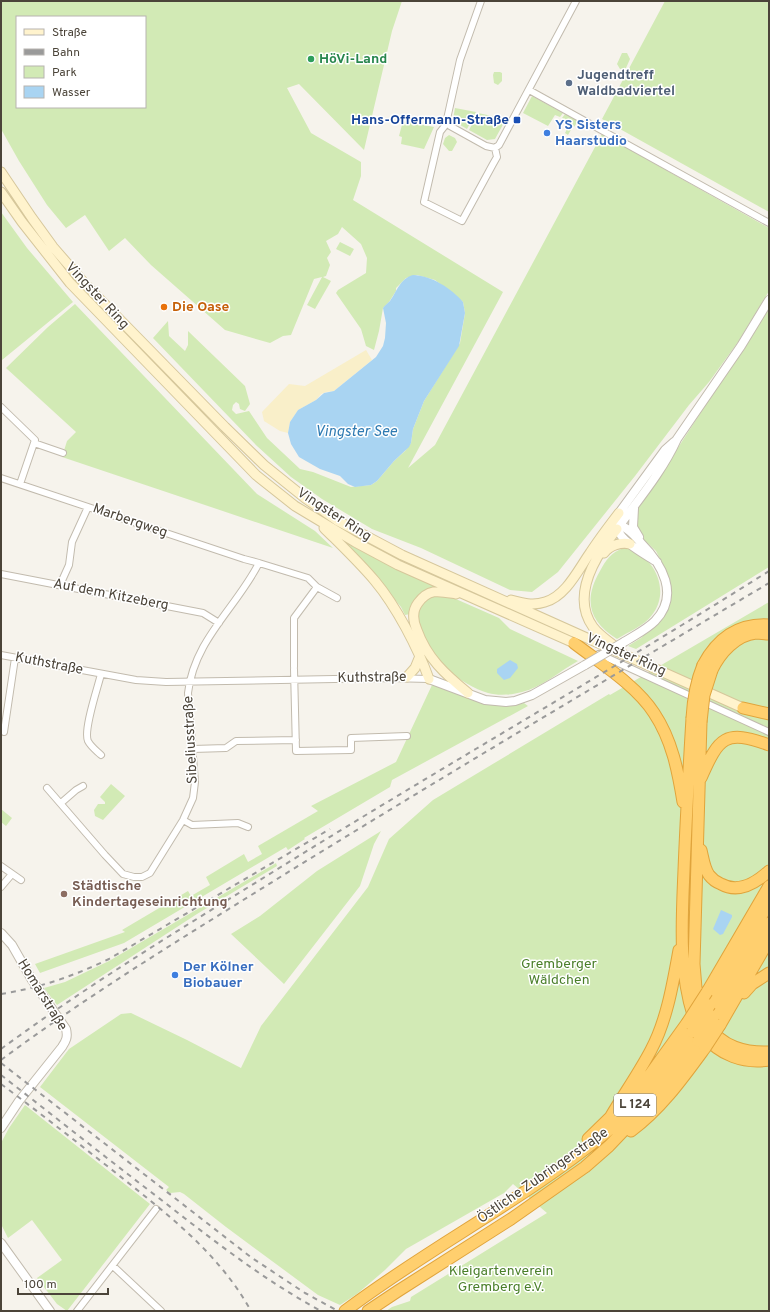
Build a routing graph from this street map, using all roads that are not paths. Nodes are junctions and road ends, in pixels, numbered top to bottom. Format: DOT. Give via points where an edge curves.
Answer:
graph roads {
  1 [pos="481,1"];
  2 [pos="576,1"];
  3 [pos="529,90"];
  4 [pos="448,122"];
  5 [pos="495,148"];
  6 [pos="1,172"];
  7 [pos="1,192"];
  8 [pos="769,223"];
  9 [pos="769,300"];
  10 [pos="1,407"];
  11 [pos="677,439"];
  12 [pos="34,443"];
  13 [pos="63,453"];
  14 [pos="1,478"];
  15 [pos="20,484"];
  16 [pos="635,505"];
  17 [pos="88,507"];
  18 [pos="619,513"];
  19 [pos="311,515"];
  20 [pos="618,527"];
  21 [pos="605,531"];
  22 [pos="630,544"];
  23 [pos="649,550"];
  24 [pos="657,562"];
  25 [pos="259,563"];
  26 [pos="1,574"];
  27 [pos="590,574"];
  28 [pos="60,585"];
  29 [pos="317,587"];
  30 [pos="485,592"];
  31 [pos="469,597"];
  32 [pos="337,598"];
  33 [pos="219,623"];
  34 [pos="769,625"];
  35 [pos="769,634"];
  36 [pos="574,643"];
  37 [pos="1,655"];
  38 [pos="624,655"];
  39 [pos="420,656"];
  40 [pos="16,658"];
  41 [pos="431,658"];
  42 [pos="707,667"];
  43 [pos="101,674"];
  44 [pos="407,678"];
  45 [pos="429,679"];
  46 [pos="294,680"];
  47 [pos="189,682"];
  48 [pos="468,693"];
  49 [pos="742,708"];
  50 [pos="769,714"];
  51 [pos="696,720"];
  52 [pos="769,720"];
  53 [pos="4,732"];
  54 [pos="769,732"];
  55 [pos="408,736"];
  56 [pos="296,740"];
  57 [pos="769,745"];
  58 [pos="193,749"];
  59 [pos="101,754"];
  60 [pos="699,782"];
  61 [pos="83,786"];
  62 [pos="47,788"];
  63 [pos="61,803"];
  64 [pos="183,820"];
  65 [pos="686,825"];
  66 [pos="248,827"];
  67 [pos="698,834"];
  68 [pos="1,866"];
  69 [pos="769,871"];
  70 [pos="12,874"];
  71 [pos="21,880"];
  72 [pos="769,886"];
  73 [pos="1,887"];
  74 [pos="769,903"];
  75 [pos="769,923"];
  76 [pos="683,929"];
  77 [pos="1,932"];
  78 [pos="769,940"];
  79 [pos="769,974"];
  80 [pos="729,1010"];
  81 [pos="717,1021"];
  82 [pos="695,1036"];
  83 [pos="769,1052"];
  84 [pos="769,1060"];
  85 [pos="611,1116"];
  86 [pos="1,1128"];
  87 [pos="564,1164"];
  88 [pos="156,1209"];
  89 [pos="1,1243"];
  90 [pos="113,1266"];
  91 [pos="50,1311"];
  92 [pos="77,1311"];
  93 [pos="161,1311"];
  94 [pos="345,1311"];
  95 [pos="368,1311"];
  1 -- 4 [label="street" via="460,60"];
  2 -- 3 [label="street"];
  3 -- 5 [label="street" via="502,141"];
  3 -- 8 [label="street"];
  4 -- 5 [label="street" via="450,126 486,146"];
  4 -- 5 [label="street" via="440,132 424,202 462,222 493,164 496,157"];
  6 -- 30 [label="main road, Vingster Ring" via="53,247 86,285 264,465 338,521 402,555"];
  7 -- 19 [label="main road, Vingster Ring" via="50,259 125,341 256,474 295,506"];
  9 -- 11 [label="street" via="742,346"];
  10 -- 12 [label="street" via="35,440"];
  11 -- 16 [label="street" via="670,454"];
  11 -- 18 [label="street" via="665,450"];
  12 -- 13 [label="street"];
  12 -- 15 [label="street"];
  14 -- 15 [label="street, Marbergweg"];
  15 -- 17 [label="street, Marbergweg"];
  16 -- 20 [label="street"];
  16 -- 23 [label="street" via="633,527"];
  17 -- 25 [label="street, Marbergweg"];
  17 -- 28 [label="street" via="72,542 69,565"];
  18 -- 20 [label="street"];
  18 -- 21 [label="main road"];
  19 -- 31 [label="main road, Vingster Ring" via="373,552"];
  19 -- 39 [label="main road" via="386,594"];
  20 -- 21 [label="main road"];
  20 -- 22 [label="street, Kuthstraße"];
  20 -- 23 [label="street, Kuthstraße" via="635,537"];
  20 -- 27 [label="main road"];
  21 -- 30 [label="main road" via="572,580 553,599 534,604 522,603"];
  22 -- 24 [label="street, Kuthstraße"];
  22 -- 27 [label="main road" via="614,545 606,550"];
  23 -- 24 [label="street, Kuthstraße"];
  24 -- 48 [label="street, Kuthstraße, bridge" via="666,579 667,590 664,605 652,624 541,692 515,701 494,701"];
  25 -- 29 [label="street, Marbergweg" via="308,578"];
  25 -- 33 [label="street"];
  26 -- 28 [label="street, Auf dem Kitzeberg"];
  27 -- 38 [label="main road" via="584,594 587,617 599,635"];
  28 -- 33 [label="street, Auf dem Kitzeberg" via="203,613"];
  29 -- 32 [label="street, Marbergweg"];
  29 -- 46 [label="street" via="294,618"];
  30 -- 38 [label="main road, Vingster Ring"];
  31 -- 36 [label="main road, Vingster Ring"];
  31 -- 41 [label="main road" via="438,591 429,593 416,606 414,624"];
  33 -- 47 [label="street" via="202,648"];
  34 -- 42 [label="highway" via="750,625 735,631 716,646"];
  35 -- 42 [label="highway" via="756,633 743,637"];
  36 -- 54 [label="street, Vingster Ring"];
  36 -- 65 [label="highway" via="638,693 654,712 670,743"];
  37 -- 40 [label="street, Kuthstraße"];
  38 -- 49 [label="main road, Vingster Ring"];
  39 -- 44 [label="main road"];
  39 -- 45 [label="main road"];
  40 -- 43 [label="street, Kuthstraße"];
  40 -- 53 [label="street"];
  41 -- 45 [label="main road" via="432,673"];
  41 -- 48 [label="main road"];
  42 -- 51 [label="highway, bridge" via="704,695"];
  43 -- 47 [label="street, Kuthstraße" via="136,680"];
  43 -- 59 [label="street" via="91,709 87,736 93,747"];
  44 -- 45 [label="street, Kuthstraße"];
  44 -- 46 [label="street, Kuthstraße"];
  45 -- 48 [label="street, Kuthstraße"];
  46 -- 47 [label="street, Kuthstraße"];
  46 -- 56 [label="street"];
  47 -- 58 [label="street, Sibeliusstraße"];
  49 -- 50 [label="highway"];
  49 -- 52 [label="street, Vingster Ring"];
  51 -- 60 [label="highway"];
  51 -- 65 [label="highway"];
  55 -- 56 [label="street" via="351,738 351,750 296,751"];
  56 -- 58 [label="street" via="236,741 226,748"];
  57 -- 60 [label="highway" via="742,737 724,740 710,757"];
  58 -- 64 [label="street, Sibeliusstraße" via="193,798"];
  60 -- 67 [label="highway"];
  61 -- 63 [label="street"];
  62 -- 63 [label="street, Sibeliusstraße"];
  63 -- 64 [label="street, Sibeliusstraße" via="117,869 134,878 146,875 154,868"];
  64 -- 66 [label="street" via="192,825 238,824"];
  65 -- 76 [label="highway"];
  67 -- 69 [label="highway" via="706,868 716,882 738,889 750,885"];
  67 -- 83 [label="highway" via="694,964 699,1000 712,1032 723,1042 756,1052"];
  68 -- 70 [label="street"];
  70 -- 71 [label="street"];
  70 -- 73 [label="street"];
  72 -- 82 [label="highway, bridge" via="707,992"];
  74 -- 82 [label="highway, Östliche Zubringerstraße / L 124, bridge"];
  75 -- 81 [label="highway"];
  76 -- 84 [label="highway" via="684,973 699,1030 706,1039 728,1055 751,1061"];
  76 -- 85 [label="highway" via="665,1013 651,1049"];
  77 -- 86 [label="street, Homarstraße" via="66,1029 67,1038"];
  78 -- 80 [label="highway"];
  79 -- 80 [label="highway" via="752,984"];
  80 -- 81 [label="highway"];
  81 -- 82 [label="highway, bridge"];
  82 -- 85 [label="highway" via="650,1074"];
  82 -- 87 [label="highway, Östliche Zubringerstraße / L 124" via="635,1106 604,1135"];
  82 -- 95 [label="highway, Östliche Zubringerstraße" via="687,1074 644,1121 511,1219"];
  85 -- 87 [label="highway"];
  87 -- 94 [label="highway, Östliche Zubringerstraße / L 124"];
  88 -- 90 [label="street"];
  89 -- 91 [label="street"];
  90 -- 92 [label="street"];
  90 -- 93 [label="street"];
}
